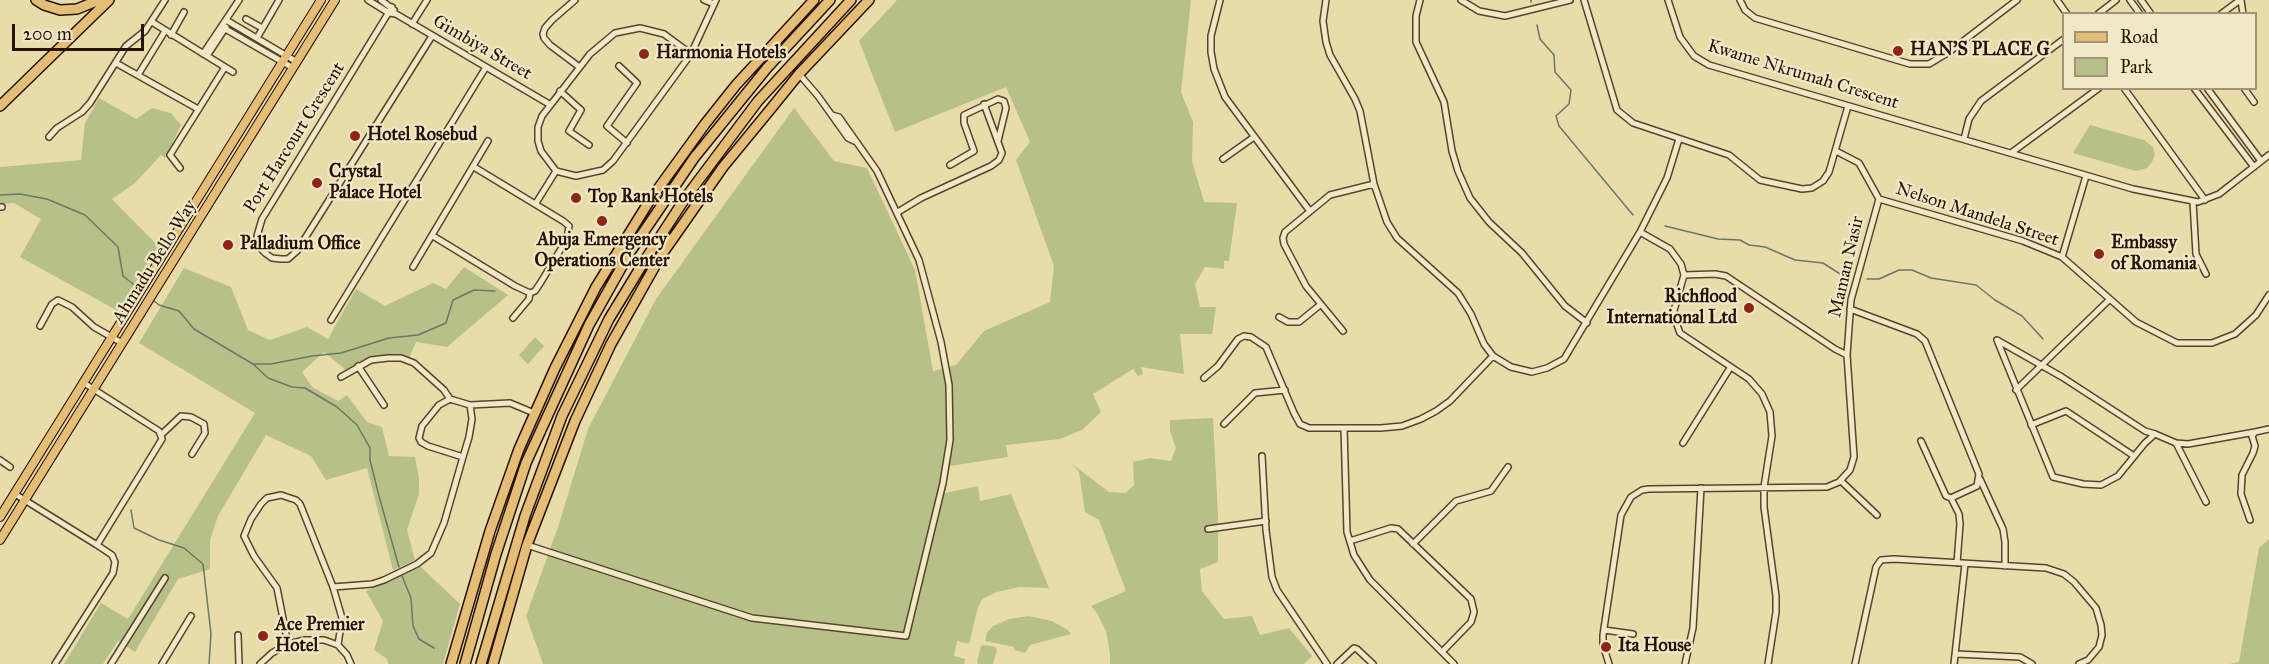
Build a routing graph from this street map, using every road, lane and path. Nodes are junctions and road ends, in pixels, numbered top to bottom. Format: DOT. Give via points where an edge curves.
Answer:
graph roads {
  1 [pos="36,0"];
  2 [pos="99,0"];
  3 [pos="109,0"];
  4 [pos="165,0"];
  5 [pos="239,0"];
  6 [pos="279,0"];
  7 [pos="321,0"];
  8 [pos="335,0"];
  9 [pos="368,0"];
  10 [pos="381,0"];
  11 [pos="427,0"];
  12 [pos="575,0"];
  13 [pos="704,0"];
  14 [pos="814,0"];
  15 [pos="830,0"];
  16 [pos="851,0"];
  17 [pos="869,0"];
  18 [pos="1220,0"];
  19 [pos="1326,0"];
  20 [pos="1420,0"];
  21 [pos="1461,0"];
  22 [pos="1570,0"];
  23 [pos="1584,0"];
  24 [pos="1668,0"];
  25 [pos="1740,0"];
  26 [pos="2017,0"];
  27 [pos="2116,0"];
  28 [pos="2241,0"];
  29 [pos="715,2"];
  30 [pos="393,11"];
  31 [pos="184,12"];
  32 [pos="2101,12"];
  33 [pos="2224,12"];
  34 [pos="246,19"];
  35 [pos="227,21"];
  36 [pos="152,22"];
  37 [pos="412,24"];
  38 [pos="224,27"];
  39 [pos="262,28"];
  40 [pos="165,31"];
  41 [pos="171,35"];
  42 [pos="432,36"];
  43 [pos="257,38"];
  44 [pos="2062,40"];
  45 [pos="691,54"];
  46 [pos="205,55"];
  47 [pos="285,59"];
  48 [pos="116,63"];
  49 [pos="295,65"];
  50 [pos="578,66"];
  51 [pos="619,66"];
  52 [pos="225,67"];
  53 [pos="486,67"];
  54 [pos="233,72"];
  55 [pos="800,74"];
  56 [pos="138,75"];
  57 [pos="2096,90"];
  58 [pos="2125,90"];
  59 [pos="2195,90"];
  60 [pos="2204,90"];
  61 [pos="2208,90"];
  62 [pos="2245,90"];
  63 [pos="560,91"];
  64 [pos="2198,95"];
  65 [pos="2254,102"];
  66 [pos="549,104"];
  67 [pos="984,105"];
  68 [pos="0,106"];
  69 [pos="1848,106"];
  70 [pos="198,109"];
  71 [pos="705,124"];
  72 [pos="49,136"];
  73 [pos="1254,137"];
  74 [pos="1679,139"];
  75 [pos="1964,139"];
  76 [pos="488,141"];
  77 [pos="627,142"];
  78 [pos="998,143"];
  79 [pos="589,145"];
  80 [pos="1836,151"];
  81 [pos="2011,153"];
  82 [pos="2269,155"];
  83 [pos="694,158"];
  84 [pos="1223,159"];
  85 [pos="2261,161"];
  86 [pos="950,165"];
  87 [pos="474,166"];
  88 [pos="723,167"];
  89 [pos="2254,167"];
  90 [pos="180,168"];
  91 [pos="555,171"];
  92 [pos="2086,176"];
  93 [pos="1374,184"];
  94 [pos="686,197"];
  95 [pos="1879,199"];
  96 [pos="2205,200"];
  97 [pos="2193,202"];
  98 [pos="536,203"];
  99 [pos="1310,210"];
  100 [pos="898,212"];
  101 [pos="1640,232"];
  102 [pos="433,236"];
  103 [pos="2062,257"];
  104 [pos="413,267"];
  105 [pos="620,271"];
  106 [pos="2206,274"];
  107 [pos="1684,275"];
  108 [pos="596,287"];
  109 [pos="530,293"];
  110 [pos="2269,295"];
  111 [pos="2109,300"];
  112 [pos="1320,305"];
  113 [pos="1850,309"];
  114 [pos="1280,317"];
  115 [pos="513,318"];
  116 [pos="331,320"];
  117 [pos="1587,323"];
  118 [pos="40,326"];
  119 [pos="1343,331"];
  120 [pos="112,337"];
  121 [pos="122,343"];
  122 [pos="1847,355"];
  123 [pos="1493,356"];
  124 [pos="588,362"];
  125 [pos="2042,365"];
  126 [pos="358,366"];
  127 [pos="1730,368"];
  128 [pos="341,376"];
  129 [pos="1204,378"];
  130 [pos="84,383"];
  131 [pos="93,389"];
  132 [pos="1285,390"];
  133 [pos="2016,390"];
  134 [pos="450,399"];
  135 [pos="384,405"];
  136 [pos="470,405"];
  137 [pos="534,413"];
  138 [pos="575,421"];
  139 [pos="1224,424"];
  140 [pos="2031,425"];
  141 [pos="1344,428"];
  142 [pos="2269,429"];
  143 [pos="2255,432"];
  144 [pos="162,434"];
  145 [pos="2155,434"];
  146 [pos="1921,441"];
  147 [pos="1683,443"];
  148 [pos="2176,443"];
  149 [pos="192,454"];
  150 [pos="1262,456"];
  151 [pos="2134,456"];
  152 [pos="463,458"];
  153 [pos="0,460"];
  154 [pos="10,467"];
  155 [pos="1508,467"];
  156 [pos="1979,477"];
  157 [pos="1841,481"];
  158 [pos="1764,487"];
  159 [pos="1701,488"];
  160 [pos="15,494"];
  161 [pos="1951,498"];
  162 [pos="25,500"];
  163 [pos="2206,502"];
  164 [pos="1877,515"];
  165 [pos="0,517"];
  166 [pos="2250,520"];
  167 [pos="1266,521"];
  168 [pos="1208,529"];
  169 [pos="0,540"];
  170 [pos="1350,541"];
  171 [pos="1413,544"];
  172 [pos="97,545"];
  173 [pos="527,545"];
  174 [pos="1957,563"];
  175 [pos="1965,564"];
  176 [pos="2005,566"];
  177 [pos="165,578"];
  178 [pos="333,587"];
  179 [pos="191,616"];
  180 [pos="1604,630"];
  181 [pos="1633,634"];
  182 [pos="238,635"];
  183 [pos="288,644"];
  184 [pos="338,645"];
  185 [pos="1442,652"];
  186 [pos="1956,654"];
  187 [pos="55,664"];
  188 [pos="111,664"];
  189 [pos="162,664"];
  190 [pos="238,664"];
  191 [pos="260,664"];
  192 [pos="351,664"];
  193 [pos="452,664"];
  194 [pos="465,664"];
  195 [pos="481,664"];
  196 [pos="493,664"];
  197 [pos="1327,664"];
  198 [pos="1337,664"];
  199 [pos="1373,664"];
  200 [pos="1454,664"];
  201 [pos="1609,664"];
  202 [pos="1685,664"];
  203 [pos="1768,664"];
  204 [pos="1855,664"];
  205 [pos="1954,664"];
  206 [pos="2032,664"];
  207 [pos="2079,664"];
  1 -- 2 [label="highway" via="60,10 77,9"];
  3 -- 68 [label="highway"];
  4 -- 36 [label="street"];
  5 -- 35 [label="street"];
  6 -- 39 [label="street"];
  7 -- 47 [label="main road, Ahmadu Bello Way"];
  8 -- 49 [label="main road, Ahmadu Bello Way"];
  9 -- 30 [label="street, Gimbiya Street"];
  10 -- 30 [label="street"];
  11 -- 37 [label="street"];
  12 -- 50 [label="street" via="552,20 543,34 550,45"];
  13 -- 29 [label="street"];
  14 -- 71 [label="highway"];
  15 -- 83 [label="highway" via="767,68"];
  16 -- 94 [label="highway" via="758,101"];
  17 -- 55 [label="highway"];
  18 -- 73 [label="street" via="1211,36 1212,61 1229,104"];
  19 -- 93 [label="street" via="1326,42 1360,111"];
  20 -- 117 [label="street" via="1416,42 1444,102 1452,151 1470,198 1565,306"];
  21 -- 22 [label="street" via="1479,11 1505,16"];
  23 -- 74 [label="street" via="1617,110 1633,123"];
  24 -- 69 [label="street, Kwame Nkrumah Crescent" via="1680,37 1698,59"];
  25 -- 26 [label="street" via="1755,18 1911,64 1929,64"];
  27 -- 32 [label="street"];
  28 -- 33 [label="street"];
  29 -- 45 [label="street"];
  30 -- 37 [label="street, Gimbiya Street"];
  30 -- 42 [label="street, Port Harcourt Crescent" via="262,219 258,243 265,254 288,258 297,251"];
  31 -- 41 [label="street"];
  34 -- 39 [label="street"];
  35 -- 38 [label="street"];
  35 -- 43 [label="street"];
  36 -- 40 [label="street"];
  36 -- 48 [label="street" via="126,46"];
  37 -- 42 [label="street, Gimbiya Street"];
  38 -- 46 [label="street"];
  38 -- 47 [label="street"];
  39 -- 43 [label="street"];
  40 -- 41 [label="street"];
  40 -- 56 [label="street"];
  41 -- 46 [label="street"];
  42 -- 53 [label="street, Gimbiya Street"];
  43 -- 47 [label="street"];
  44 -- 75 [label="street" via="1981,100 1969,118"];
  45 -- 50 [label="street" via="664,34 651,29 628,29 605,40"];
  45 -- 77 [label="street"];
  46 -- 52 [label="street"];
  47 -- 49 [label="street"];
  47 -- 120 [label="main road, Ahmadu Bello Way"];
  48 -- 56 [label="street"];
  48 -- 72 [label="street" via="90,104"];
  49 -- 121 [label="main road, Ahmadu Bello Way"];
  50 -- 63 [label="street"];
  51 -- 77 [label="street" via="637,83 607,126"];
  52 -- 54 [label="street"];
  52 -- 70 [label="street"];
  53 -- 66 [label="street, Gimbiya Street"];
  53 -- 116 [label="street"];
  55 -- 88 [label="highway"];
  55 -- 100 [label="street" via="832,115 853,134"];
  56 -- 70 [label="street"];
  57 -- 81 [label="street"];
  58 -- 96 [label="street"];
  59 -- 64 [label="street"];
  60 -- 64 [label="street"];
  61 -- 85 [label="street"];
  62 -- 65 [label="street"];
  63 -- 66 [label="street"];
  63 -- 79 [label="street" via="581,110 569,131"];
  64 -- 89 [label="street"];
  66 -- 91 [label="street" via="537,134 541,151"];
  67 -- 78 [label="street"];
  67 -- 78 [label="street" via="998,99 1006,104"];
  67 -- 86 [label="street" via="964,117 974,152"];
  69 -- 75 [label="street, Kwame Nkrumah Crescent"];
  69 -- 80 [label="street"];
  70 -- 90 [label="street" via="170,155"];
  71 -- 83 [label="highway"];
  71 -- 108 [label="highway" via="650,200"];
  73 -- 84 [label="street"];
  73 -- 99 [label="street"];
  74 -- 80 [label="street" via="1729,155 1760,180 1802,189 1823,181"];
  74 -- 101 [label="street" via="1667,178"];
  75 -- 81 [label="street, Kwame Nkrumah Crescent"];
  76 -- 87 [label="street"];
  77 -- 91 [label="street" via="603,170 576,176"];
  78 -- 100 [label="street" via="1002,153 996,163"];
  80 -- 95 [label="street, Maman Nasir" via="1859,163"];
  81 -- 92 [label="street, Kwame Nkrumah Crescent"];
  82 -- 85 [label="street, Kwame Nkrumah Crescent"];
  83 -- 105 [label="highway"];
  85 -- 89 [label="street, Kwame Nkrumah Crescent"];
  87 -- 98 [label="street"];
  87 -- 102 [label="street"];
  88 -- 94 [label="highway"];
  88 -- 138 [label="highway" via="660,257 611,344"];
  89 -- 96 [label="street, Kwame Nkrumah Crescent"];
  91 -- 98 [label="street"];
  92 -- 97 [label="street, Kwame Nkrumah Crescent"];
  92 -- 103 [label="street"];
  93 -- 99 [label="street" via="1332,194"];
  93 -- 123 [label="street" via="1392,232 1458,292"];
  94 -- 124 [label="highway" via="609,319"];
  95 -- 103 [label="street, Nelson Mandela Street" via="2023,241"];
  95 -- 113 [label="street, Maman Nasir"];
  96 -- 97 [label="street, Kwame Nkrumah Crescent"];
  97 -- 106 [label="street" via="2196,254"];
  98 -- 109 [label="street" via="569,226 569,231 541,282"];
  99 -- 112 [label="street" via="1284,232 1283,240"];
  100 -- 173 [label="street" via="923,272 941,342 949,396 950,440 906,636 752,618"];
  101 -- 107 [label="street" via="1671,249"];
  101 -- 117 [label="street"];
  102 -- 104 [label="street"];
  102 -- 109 [label="street"];
  103 -- 111 [label="street, Nelson Mandela Street"];
  105 -- 108 [label="highway"];
  105 -- 194 [label="highway" via="589,325 526,463"];
  107 -- 122 [label="street" via="1726,276"];
  107 -- 127 [label="street" via="1672,314 1676,327 1689,341"];
  108 -- 137 [label="highway"];
  109 -- 115 [label="street"];
  110 -- 111 [label="street, Nelson Mandela Street" via="2256,315 2235,334 2212,343 2189,344 2177,343 2152,331"];
  111 -- 125 [label="street"];
  112 -- 114 [label="street" via="1299,322"];
  112 -- 119 [label="street"];
  113 -- 122 [label="street, Maman Nasir"];
  113 -- 156 [label="street" via="1923,338"];
  117 -- 123 [label="street" via="1564,359 1547,368 1519,370"];
  118 -- 120 [label="street" via="58,300"];
  120 -- 121 [label="street"];
  120 -- 130 [label="main road, Ahmadu Bello Way"];
  121 -- 131 [label="main road, Ahmadu Bello Way"];
  122 -- 157 [label="street, Maman Nasir" via="1854,457"];
  123 -- 141 [label="street" via="1450,401 1421,419 1402,426"];
  124 -- 138 [label="highway"];
  124 -- 195 [label="highway" via="562,416 525,516"];
  125 -- 133 [label="street"];
  125 -- 133 [label="street" via="1996,340"];
  125 -- 145 [label="street"];
  126 -- 128 [label="street"];
  126 -- 134 [label="street" via="388,358 414,363"];
  126 -- 135 [label="street"];
  127 -- 147 [label="street"];
  127 -- 158 [label="street" via="1758,388 1770,412 1772,436"];
  129 -- 132 [label="street" via="1238,339 1247,336 1266,347"];
  130 -- 131 [label="street"];
  130 -- 160 [label="main road, Ahmadu Bello Way"];
  131 -- 144 [label="street"];
  131 -- 162 [label="main road, Ahmadu Bello Way"];
  132 -- 139 [label="street" via="1255,393"];
  132 -- 141 [label="street" via="1300,424 1309,428"];
  133 -- 140 [label="street"];
  134 -- 136 [label="street"];
  134 -- 152 [label="street" via="439,405 419,431 419,438 428,446"];
  136 -- 137 [label="street" via="510,403"];
  136 -- 152 [label="street" via="472,419"];
  137 -- 193 [label="highway" via="490,531"];
  138 -- 173 [label="highway"];
  140 -- 151 [label="street" via="2066,411"];
  140 -- 151 [label="street" via="2053,477 2101,485 2118,476"];
  141 -- 170 [label="street" via="1344,489"];
  142 -- 143 [label="street"];
  143 -- 148 [label="street"];
  143 -- 166 [label="street" via="2253,453 2242,475 2241,494"];
  144 -- 149 [label="street" via="181,416 204,424 205,433"];
  144 -- 172 [label="street" via="161,443"];
  145 -- 148 [label="street"];
  145 -- 151 [label="street"];
  146 -- 161 [label="street" via="1944,493"];
  148 -- 163 [label="street"];
  150 -- 167 [label="street"];
  152 -- 178 [label="street" via="431,553 384,580"];
  153 -- 154 [label="street"];
  155 -- 171 [label="street" via="1491,491 1456,501"];
  156 -- 161 [label="street" via="1974,489"];
  156 -- 176 [label="street" via="2003,529"];
  157 -- 158 [label="street" via="1827,487"];
  157 -- 164 [label="street"];
  158 -- 159 [label="street"];
  158 -- 203 [label="street" via="1765,524 1776,596"];
  159 -- 180 [label="street" via="1642,490 1626,503"];
  159 -- 202 [label="street" via="1693,627"];
  160 -- 162 [label="street"];
  160 -- 165 [label="main road, Ahmadu Bello Way"];
  161 -- 174 [label="street" via="1960,524"];
  162 -- 169 [label="main road, Ahmadu Bello Way"];
  162 -- 172 [label="street"];
  167 -- 168 [label="street"];
  167 -- 197 [label="street" via="1277,590"];
  170 -- 171 [label="street" via="1394,528"];
  170 -- 185 [label="street" via="1370,580"];
  171 -- 185 [label="street" via="1471,599 1470,622"];
  172 -- 187 [label="street" via="112,555 113,573"];
  173 -- 196 [label="highway"];
  174 -- 175 [label="street"];
  174 -- 204 [label="street" via="1894,559 1878,562"];
  175 -- 176 [label="street"];
  175 -- 186 [label="street"];
  176 -- 207 [label="street" via="2046,568 2064,574 2096,608 2102,635 2099,647"];
  177 -- 188 [label="street"];
  178 -- 183 [label="street" via="300,504 281,495 267,498 251,519 245,540 277,588"];
  178 -- 184 [label="street" via="342,618"];
  179 -- 189 [label="street"];
  180 -- 181 [label="street"];
  180 -- 201 [label="street" via="1603,645"];
  182 -- 190 [label="street"];
  183 -- 184 [label="street" via="324,640"];
  183 -- 191 [label="street"];
  184 -- 192 [label="street"];
  185 -- 200 [label="street"];
  186 -- 205 [label="street"];
  186 -- 206 [label="street" via="2020,657"];
  198 -- 199 [label="street" via="1354,648"];
}
